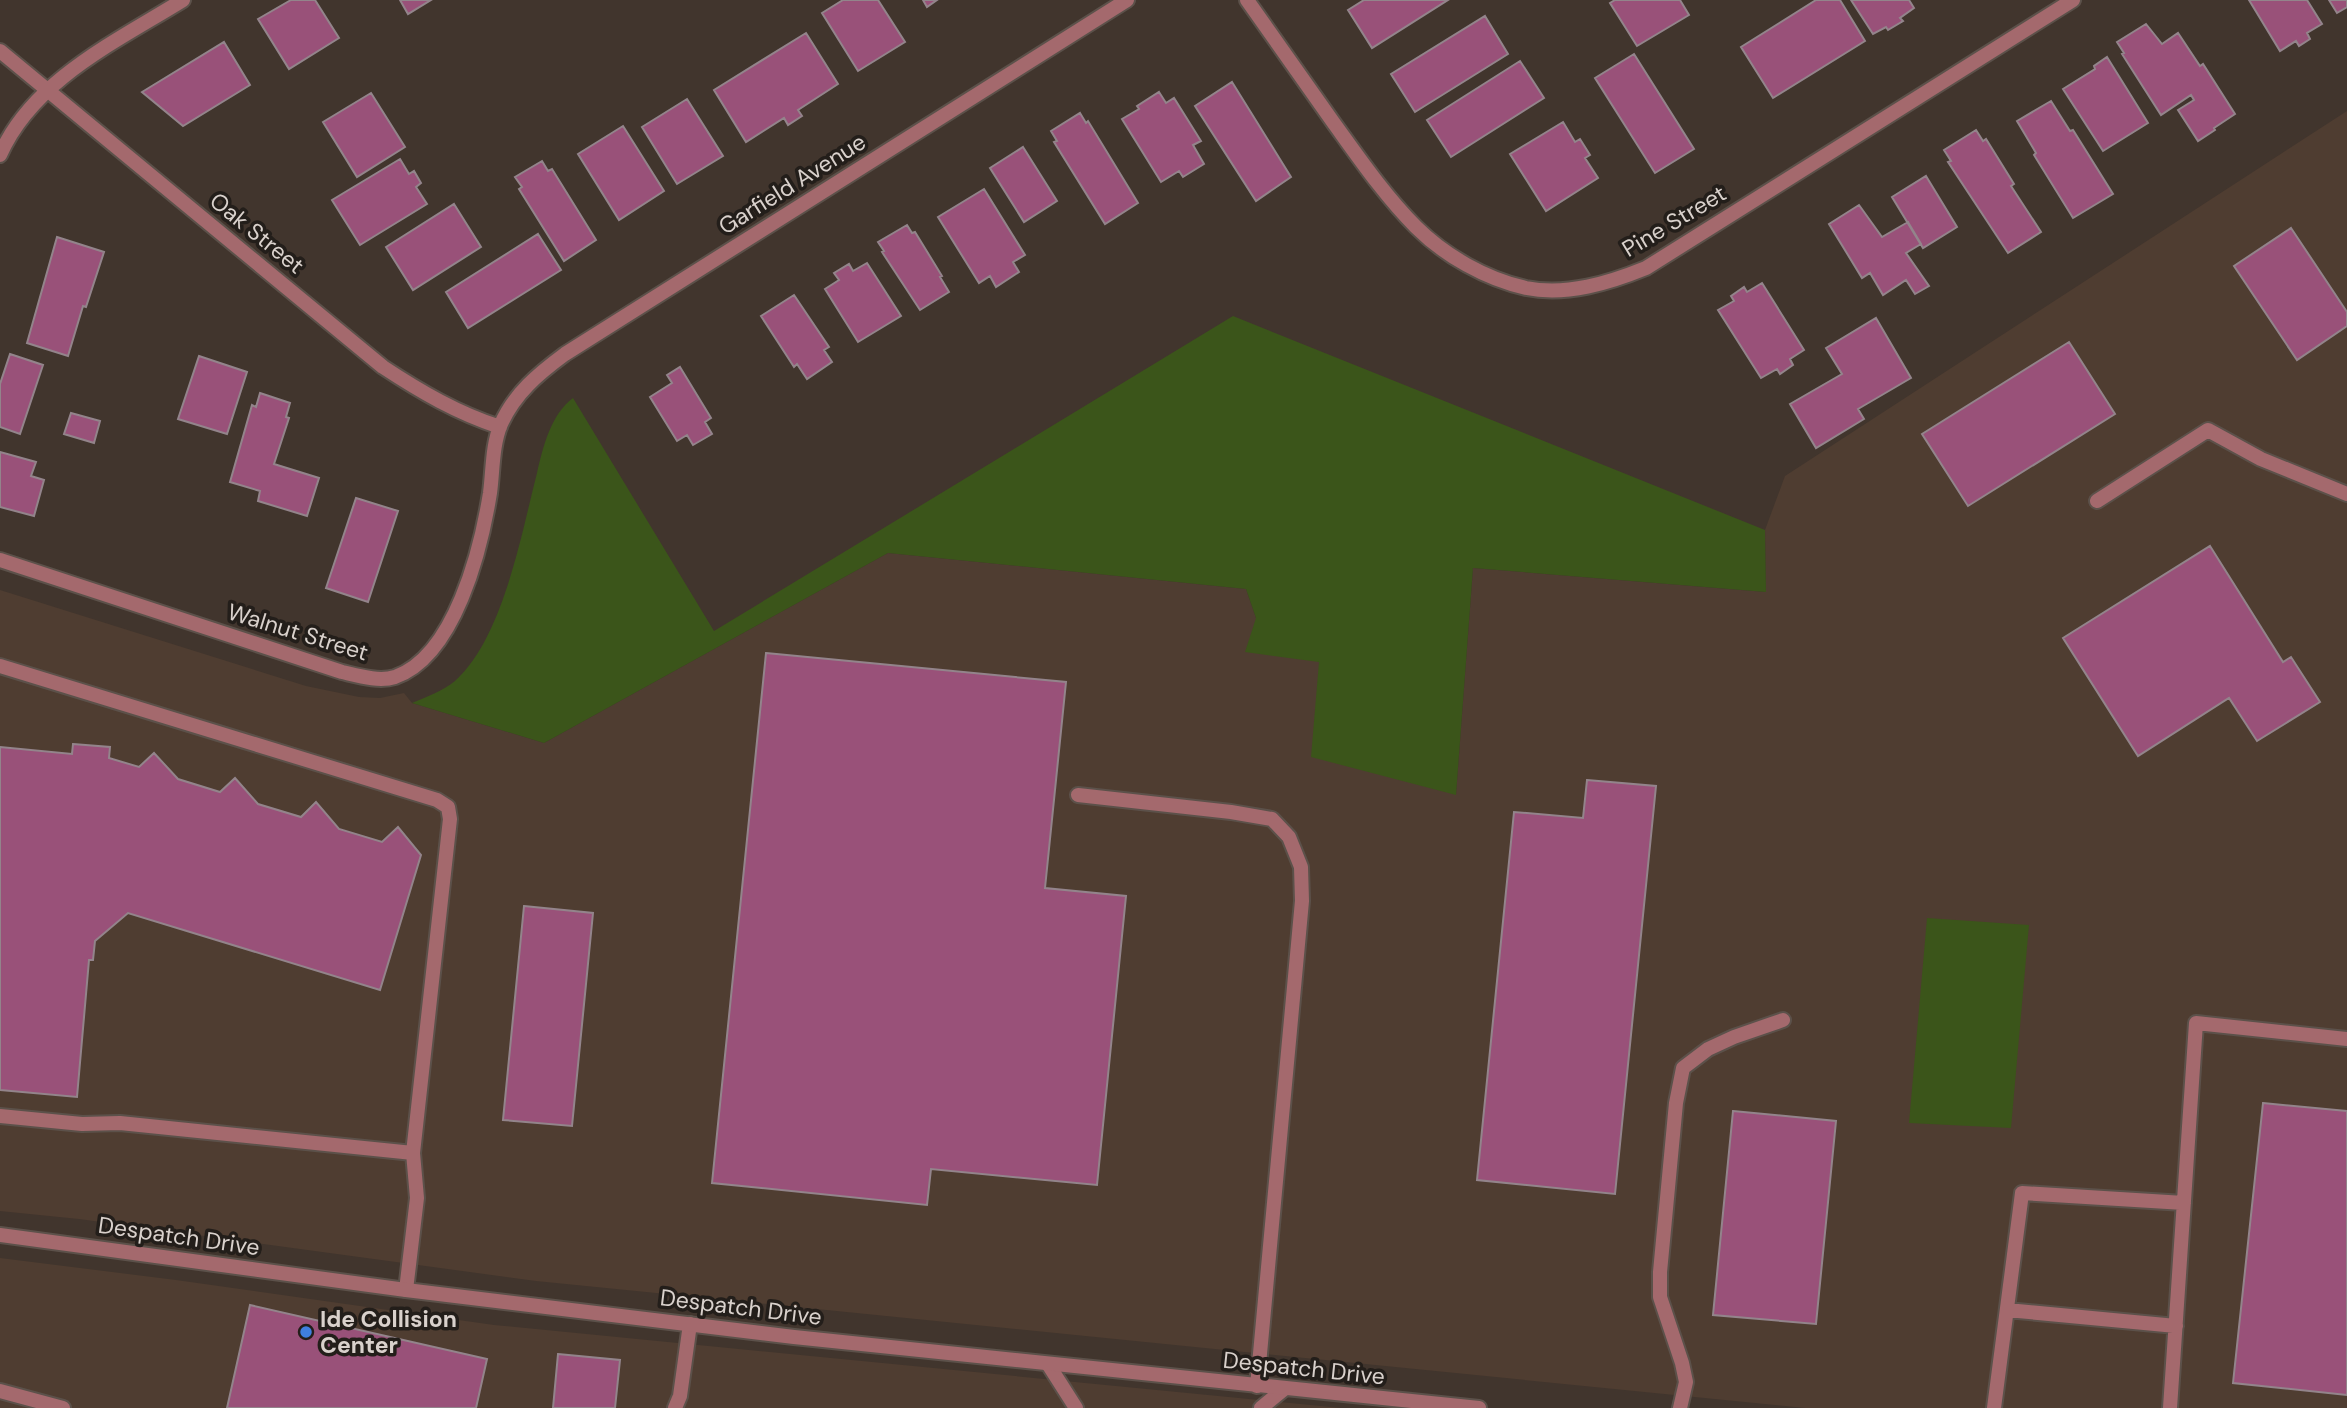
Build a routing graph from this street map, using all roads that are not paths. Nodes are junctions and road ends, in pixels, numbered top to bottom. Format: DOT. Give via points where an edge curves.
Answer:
graph roads {
  1 [pos="183,0"];
  2 [pos="1127,0"];
  3 [pos="1247,0"];
  4 [pos="2073,0"];
  5 [pos="0,51"];
  6 [pos="47,91"];
  7 [pos="0,155"];
  8 [pos="500,427"];
  9 [pos="2347,494"];
  10 [pos="2097,501"];
  11 [pos="0,560"];
  12 [pos="0,666"];
  13 [pos="1078,796"];
  14 [pos="1783,1020"];
  15 [pos="2347,1039"];
  16 [pos="0,1116"];
  17 [pos="413,1153"];
  18 [pos="2184,1203"];
  19 [pos="0,1235"];
  20 [pos="406,1290"];
  21 [pos="2007,1310"];
  22 [pos="690,1324"];
  23 [pos="2176,1326"];
  24 [pos="1048,1364"];
  25 [pos="1257,1386"];
  26 [pos="1284,1389"];
  27 [pos="0,1391"];
  28 [pos="63,1408"];
  29 [pos="675,1408"];
  30 [pos="1076,1408"];
  31 [pos="1261,1408"];
  32 [pos="1479,1408"];
  33 [pos="1680,1408"];
  34 [pos="1994,1408"];
  35 [pos="2170,1408"];
  1 -- 6 [label="street" via="86,60"];
  2 -- 8 [label="street, Garfield Avenue" via="565,354 524,386"];
  3 -- 4 [label="street, Pine Street" via="1362,162 1416,227 1470,267 1529,289 1591,287 1646,268"];
  5 -- 6 [label="street, Oak Street"];
  6 -- 7 [label="street" via="15,128"];
  6 -- 8 [label="street, Oak Street" via="383,367 440,403"];
  8 -- 11 [label="street, Walnut Street" via="483,529 463,596 430,651 393,678 342,672"];
  9 -- 10 [label="street" via="2261,459 2208,430"];
  12 -- 17 [label="street" via="448,807"];
  13 -- 25 [label="street" via="1272,819 1289,837 1301,867 1302,901"];
  14 -- 33 [label="street" via="1708,1049 1683,1068 1660,1272 1660,1297 1686,1382"];
  15 -- 18 [label="street" via="2196,1023"];
  16 -- 17 [label="street" via="120,1123"];
  17 -- 20 [label="street" via="416,1198"];
  18 -- 21 [label="street" via="2022,1193"];
  18 -- 23 [label="street"];
  19 -- 20 [label="street, Despatch Drive"];
  20 -- 22 [label="street, Despatch Drive"];
  21 -- 23 [label="street"];
  21 -- 34 [label="street"];
  22 -- 24 [label="street, Despatch Drive"];
  22 -- 29 [label="street"];
  23 -- 35 [label="street"];
  24 -- 25 [label="street, Despatch Drive"];
  24 -- 30 [label="street"];
  25 -- 26 [label="street, Despatch Drive"];
  26 -- 31 [label="street"];
  26 -- 32 [label="street, Despatch Drive"];
  27 -- 28 [label="street"];
}
